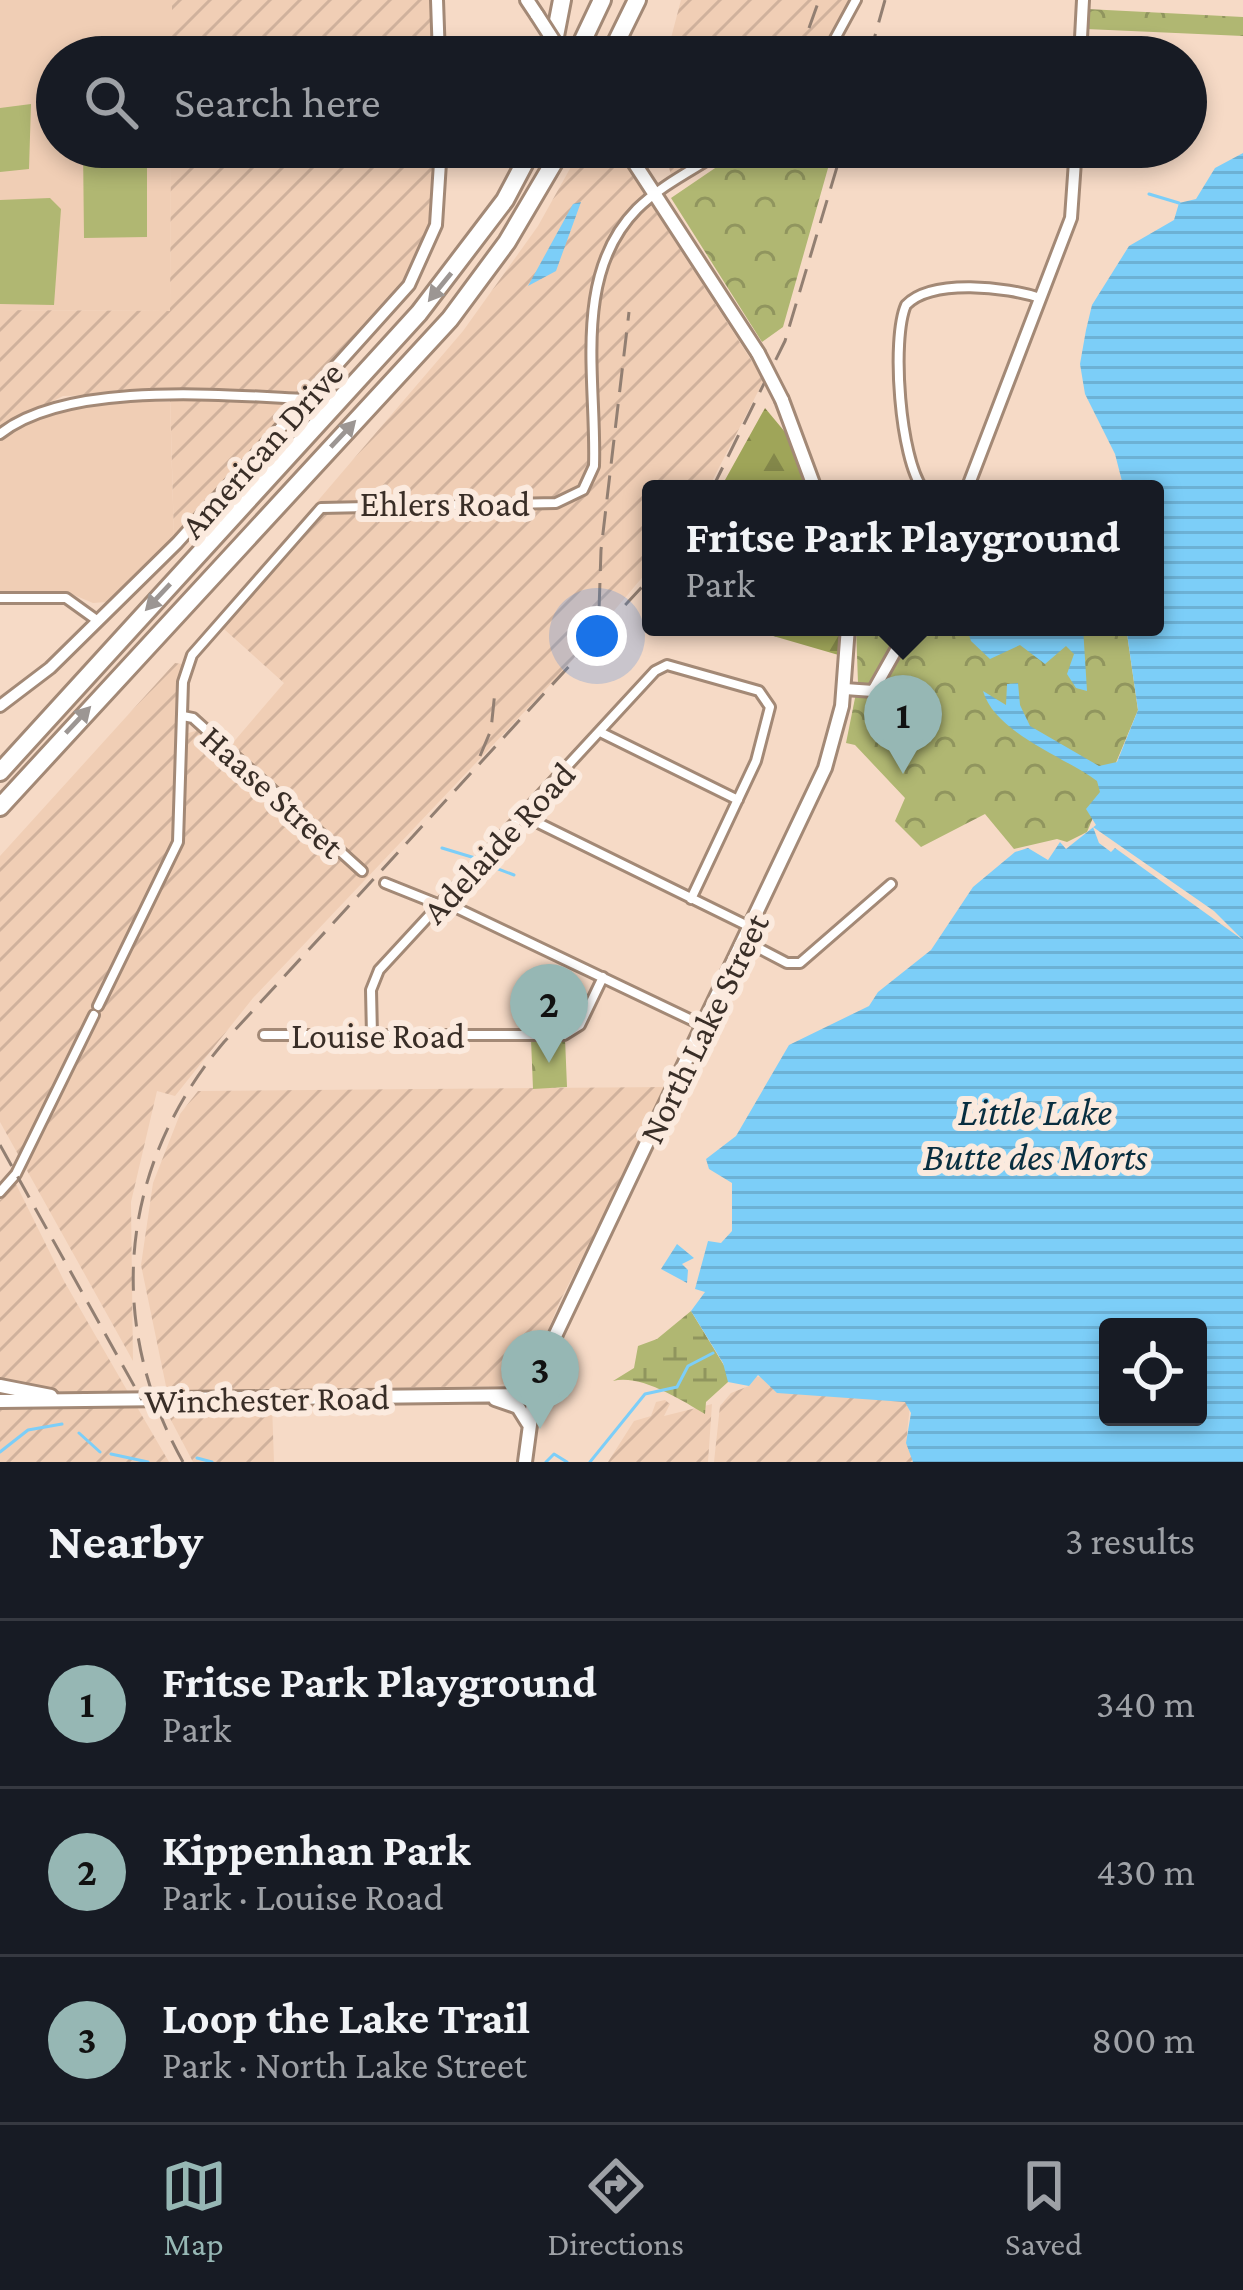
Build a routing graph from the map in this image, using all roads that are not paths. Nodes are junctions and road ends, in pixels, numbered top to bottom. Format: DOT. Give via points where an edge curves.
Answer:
graph roads {
  1 [pos="437,0"];
  2 [pos="526,0"];
  3 [pos="562,0"];
  4 [pos="602,0"];
  5 [pos="627,0"];
  6 [pos="638,0"];
  7 [pos="856,0"];
  8 [pos="1083,0"];
  9 [pos="438,36"];
  10 [pos="550,36"];
  11 [pos="555,36"];
  12 [pos="585,36"];
  13 [pos="614,36"];
  14 [pos="618,36"];
  15 [pos="836,36"];
  16 [pos="1081,36"];
  17 [pos="440,168"];
  18 [pos="511,168"];
  19 [pos="522,168"];
  20 [pos="551,168"];
  21 [pos="638,168"];
  22 [pos="696,168"];
  23 [pos="1075,168"];
  24 [pos="656,195"];
  25 [pos="492,211"];
  26 [pos="1040,298"];
  27 [pos="305,399"];
  28 [pos="0,434"];
  29 [pos="812,480"];
  30 [pos="918,480"];
  31 [pos="970,480"];
  32 [pos="0,598"];
  33 [pos="98,621"];
  34 [pos="848,636"];
  35 [pos="904,636"];
  36 [pos="845,689"];
  37 [pos="0,706"];
  38 [pos="182,716"];
  39 [pos="599,732"];
  40 [pos="0,772"];
  41 [pos="738,800"];
  42 [pos="0,807"];
  43 [pos="522,815"];
  44 [pos="362,871"];
  45 [pos="385,883"];
  46 [pos="891,884"];
  47 [pos="692,899"];
  48 [pos="442,903"];
  49 [pos="748,935"];
  50 [pos="603,977"];
  51 [pos="704,1026"];
  52 [pos="264,1035"];
  53 [pos="372,1035"];
  54 [pos="3,1186"];
  55 [pos="2,1385"];
  56 [pos="534,1395"];
  57 [pos="483,1396"];
  58 [pos="75,1400"];
  59 [pos="0,1401"];
  60 [pos="528,1424"];
  61 [pos="525,1462"];
  1 -- 9 [label="street"];
  2 -- 10 [label="main road, bridge"];
  3 -- 11 [label="highway"];
  4 -- 12 [label="highway"];
  5 -- 13 [label="highway"];
  6 -- 14 [label="highway"];
  7 -- 15 [label="street"];
  8 -- 16 [label="street"];
  17 -- 27 [label="street, American Drive" via="439,215 419,270"];
  18 -- 25 [label="highway"];
  19 -- 25 [label="highway"];
  42 -- 20 [label="highway, one-way" via="451,319"];
  21 -- 24 [label="main road"];
  22 -- 24 [label="street, Ehlers Road"];
  23 -- 26 [label="street" via="1071,218"];
  24 -- 29 [label="main road, bridge" via="758,352"];
  24 -- 38 [label="street, Ehlers Road" via="622,227 597,281 595,461 583,490 556,503 343,503 313,512 192,655"];
  25 -- 40 [label="highway, one-way" via="419,313"];
  26 -- 30 [label="street" via="1010,290 930,291 906,305 903,410"];
  26 -- 31 [label="street"];
  27 -- 28 [label="street" via="77,399"];
  27 -- 33 [label="street, American Drive"];
  32 -- 33 [label="street" via="66,598"];
  33 -- 37 [label="street, American Drive"];
  34 -- 36 [label="main road, North Lake Street"];
  35 -- 36 [label="street" via="873,692"];
  36 -- 49 [label="main road, North Lake Street" via="825,768"];
  38 -- 44 [label="street, Haase Street"];
  38 -- 54 [label="street, Ehlers Road" via="178,842"];
  39 -- 41 [label="street"];
  39 -- 41 [label="street, Adelaide Road" via="663,666 755,689 767,698 770,717"];
  39 -- 43 [label="street, Adelaide Road"];
  41 -- 47 [label="street"];
  43 -- 47 [label="street"];
  43 -- 48 [label="street, Adelaide Road"];
  45 -- 48 [label="street"];
  46 -- 49 [label="street" via="800,963 787,963"];
  47 -- 49 [label="street"];
  48 -- 50 [label="street"];
  48 -- 53 [label="street, Adelaide Road" via="375,976"];
  49 -- 51 [label="main road, North Lake Street"];
  50 -- 51 [label="street"];
  50 -- 53 [label="street, Louise Road" via="580,1024 564,1035"];
  51 -- 56 [label="main road, North Lake Street"];
  52 -- 53 [label="street, Louise Road"];
  55 -- 58 [label="main road"];
  56 -- 57 [label="main road, Winchester Road"];
  56 -- 60 [label="main road, North Lake Street"];
  57 -- 58 [label="main road, Winchester Road"];
  57 -- 60 [label="main road" via="518,1407"];
  58 -- 59 [label="main road, Winchester Road"];
  60 -- 61 [label="main road, North Lake Street"];
}
